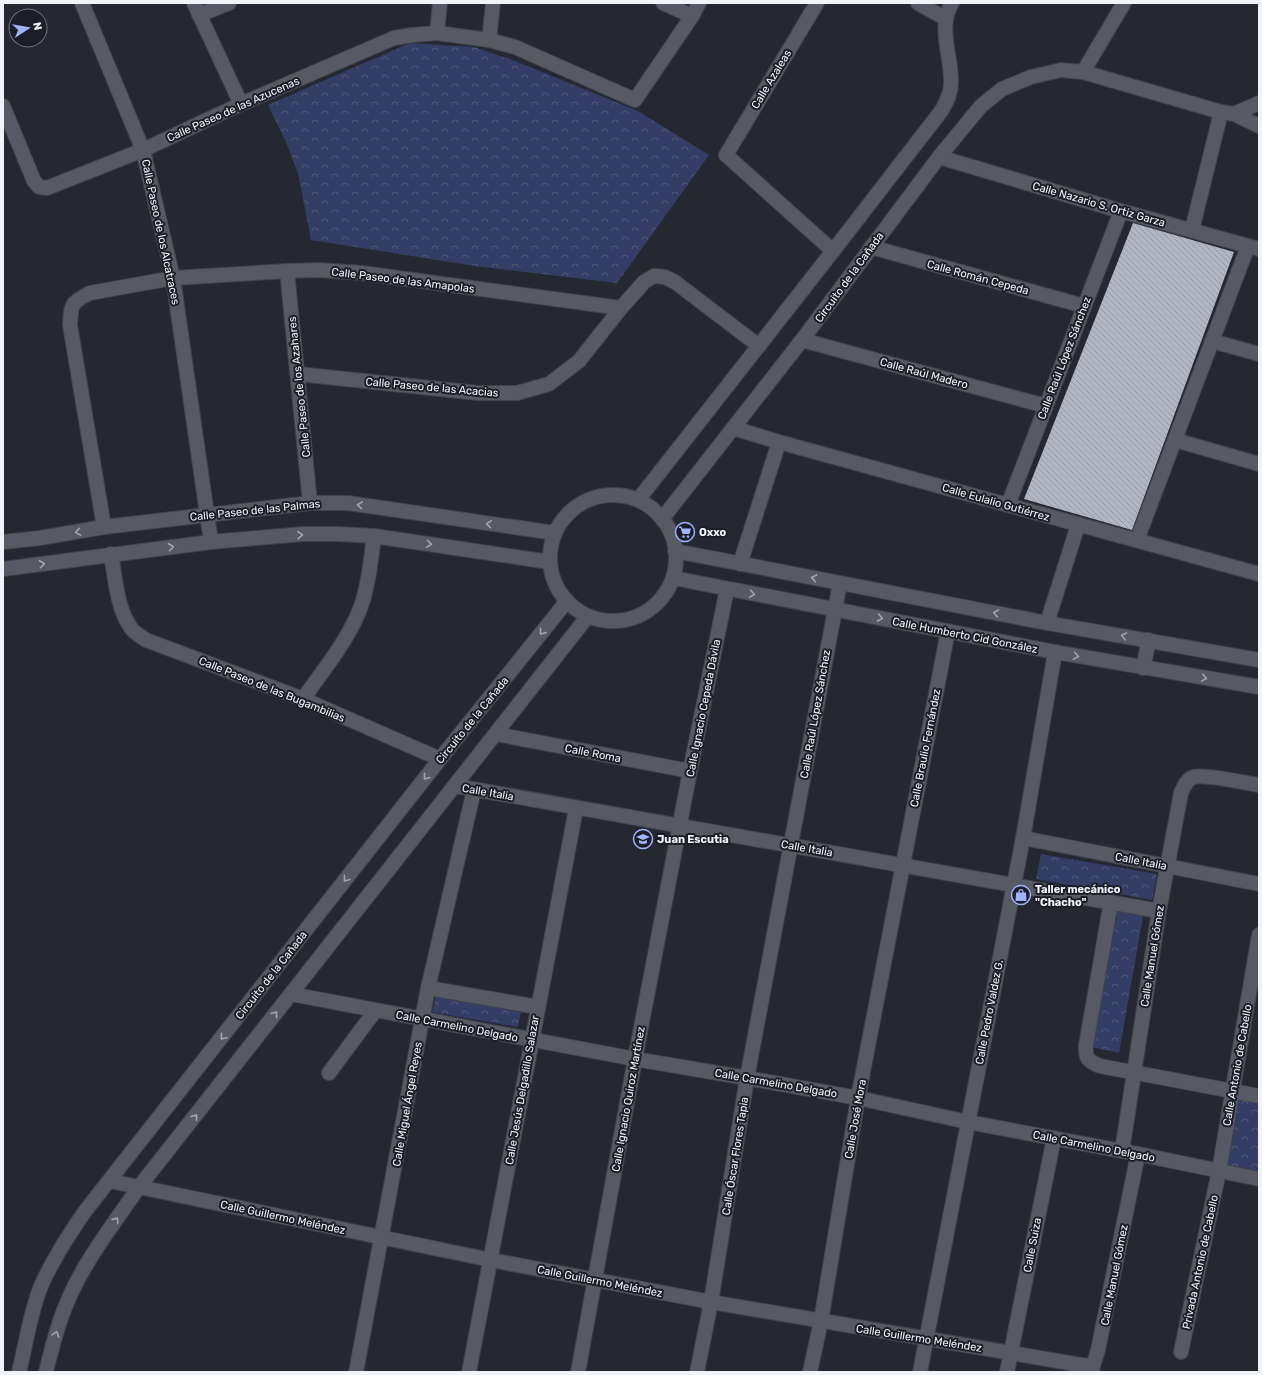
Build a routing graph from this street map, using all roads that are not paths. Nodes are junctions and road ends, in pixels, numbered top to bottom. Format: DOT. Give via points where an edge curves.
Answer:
graph roads {
  1 [pos="82,3"];
  2 [pos="229,3"];
  3 [pos="440,3"];
  4 [pos="493,3"];
  5 [pos="663,3"];
  6 [pos="699,3"];
  7 [pos="817,3"];
  8 [pos="918,3"];
  9 [pos="952,3"];
  10 [pos="1124,3"];
  11 [pos="197,9"];
  12 [pos="692,16"];
  13 [pos="946,19"];
  14 [pos="437,33"];
  15 [pos="489,40"];
  16 [pos="1083,72"];
  17 [pos="1259,103"];
  18 [pos="241,104"];
  19 [pos="3,106"];
  20 [pos="1228,113"];
  21 [pos="1259,126"];
  22 [pos="143,150"];
  23 [pos="939,157"];
  24 [pos="1121,211"];
  25 [pos="1192,230"];
  26 [pos="871,247"];
  27 [pos="1254,248"];
  28 [pos="833,251"];
  29 [pos="287,271"];
  30 [pos="173,278"];
  31 [pos="1084,306"];
  32 [pos="621,308"];
  33 [pos="802,340"];
  34 [pos="1212,341"];
  35 [pos="759,346"];
  36 [pos="1259,354"];
  37 [pos="298,374"];
  38 [pos="1046,406"];
  39 [pos="733,428"];
  40 [pos="1175,440"];
  41 [pos="779,442"];
  42 [pos="1259,464"];
  43 [pos="638,500"];
  44 [pos="310,503"];
  45 [pos="1008,505"];
  46 [pos="207,514"];
  47 [pos="662,519"];
  48 [pos="1078,525"];
  49 [pos="104,527"];
  50 [pos="555,533"];
  51 [pos="374,536"];
  52 [pos="1137,540"];
  53 [pos="3,542"];
  54 [pos="211,542"];
  55 [pos="675,551"];
  56 [pos="111,554"];
  57 [pos="550,562"];
  58 [pos="740,564"];
  59 [pos="3,569"];
  60 [pos="1259,574"];
  61 [pos="673,578"];
  62 [pos="840,583"];
  63 [pos="727,589"];
  64 [pos="567,601"];
  65 [pos="835,609"];
  66 [pos="588,616"];
  67 [pos="1047,623"];
  68 [pos="948,631"];
  69 [pos="1149,640"];
  70 [pos="1055,652"];
  71 [pos="1259,660"];
  72 [pos="1143,668"];
  73 [pos="1259,687"];
  74 [pos="303,699"];
  75 [pos="496,734"];
  76 [pos="440,759"];
  77 [pos="690,771"];
  78 [pos="456,786"];
  79 [pos="1259,786"];
  80 [pos="474,790"];
  81 [pos="576,808"];
  82 [pos="680,826"];
  83 [pos="1023,838"];
  84 [pos="791,845"];
  85 [pos="903,866"];
  86 [pos="1167,866"];
  87 [pos="1259,884"];
  88 [pos="1013,886"];
  89 [pos="1111,902"];
  90 [pos="1159,911"];
  91 [pos="1259,935"];
  92 [pos="428,988"];
  93 [pos="291,994"];
  94 [pos="538,1007"];
  95 [pos="375,1011"];
  96 [pos="422,1019"];
  97 [pos="532,1040"];
  98 [pos="635,1059"];
  99 [pos="1134,1072"];
  100 [pos="329,1073"];
  101 [pos="747,1078"];
  102 [pos="1233,1091"];
  103 [pos="1259,1096"];
  104 [pos="858,1098"];
  105 [pos="968,1122"];
  106 [pos="1054,1138"];
  107 [pos="1122,1151"];
  108 [pos="1138,1154"];
  109 [pos="1219,1171"];
  110 [pos="1259,1180"];
  111 [pos="110,1181"];
  112 [pos="139,1187"];
  113 [pos="382,1238"];
  114 [pos="490,1260"];
  115 [pos="596,1281"];
  116 [pos="711,1302"];
  117 [pos="821,1321"];
  118 [pos="926,1339"];
  119 [pos="1181,1352"];
  120 [pos="1011,1353"];
  121 [pos="1092,1369"];
  122 [pos="19,1372"];
  123 [pos="46,1372"];
  124 [pos="356,1372"];
  125 [pos="470,1372"];
  126 [pos="578,1372"];
  127 [pos="697,1372"];
  128 [pos="810,1372"];
  129 [pos="920,1372"];
  130 [pos="1007,1372"];
  1 -- 22 [label="street, Calle Paseo de los Alcatraces"];
  2 -- 11 [label="street"];
  3 -- 14 [label="street"];
  4 -- 15 [label="street"];
  5 -- 12 [label="street"];
  6 -- 12 [label="street"];
  7 -- 28 [label="street, Calle Azaleas" via="726,155"];
  8 -- 13 [label="street"];
  9 -- 13 [label="street"];
  10 -- 16 [label="street"];
  11 -- 18 [label="street"];
  12 -- 15 [label="street, Calle Paseo de las Azucenas" via="635,100 515,47"];
  13 -- 28 [label="street" via="945,34 951,84 949,97 942,110"];
  14 -- 15 [label="street, Calle Paseo de las Azucenas"];
  14 -- 18 [label="street, Calle Paseo de las Azucenas" via="394,38"];
  16 -- 20 [label="street, Circuito de la Cañada"];
  16 -- 23 [label="street, Circuito de la Cañada" via="1061,70 1031,77 1002,89 981,106"];
  17 -- 20 [label="street"];
  18 -- 22 [label="street, Calle Paseo de las Azucenas"];
  19 -- 22 [label="street, Calle Paseo de las Azucenas" via="34,181 39,187 47,188"];
  20 -- 21 [label="street, Circuito de la Cañada"];
  20 -- 25 [label="street"];
  22 -- 30 [label="street, Calle Paseo de los Alcatraces"];
  23 -- 24 [label="street, Calle Nazario S. Ortiz Garza"];
  23 -- 26 [label="street, Circuito de la Cañada"];
  24 -- 25 [label="street, Calle Nazario S. Ortiz Garza"];
  24 -- 31 [label="street, Calle Raúl López Sánchez"];
  25 -- 27 [label="street, Calle Nazario S. Ortiz Garza"];
  26 -- 31 [label="street, Calle Román Cepeda"];
  26 -- 33 [label="street, Circuito de la Cañada"];
  27 -- 34 [label="street"];
  28 -- 35 [label="street"];
  29 -- 30 [label="street, Calle Paseo de las Amapolas"];
  29 -- 32 [label="street, Calle Paseo de las Amapolas" via="362,273"];
  29 -- 37 [label="street, Calle Paseo de los Azahares"];
  30 -- 46 [label="street, Calle Paseo de los Alcatraces"];
  30 -- 49 [label="street, Calle Paseo de las Amapolas" via="90,293 78,299 71,308 70,325"];
  31 -- 38 [label="street, Calle Raúl López Sánchez"];
  32 -- 35 [label="street, Calle Paseo de las Acacias" via="644,282 654,276 665,277"];
  32 -- 37 [label="street, Calle Paseo de las Acacias" via="579,361 549,384 517,393 478,393"];
  33 -- 38 [label="street, Calle Raúl Madero"];
  33 -- 39 [label="street, Circuito de la Cañada"];
  34 -- 36 [label="street"];
  34 -- 40 [label="street"];
  35 -- 43 [label="street"];
  37 -- 44 [label="street, Calle Paseo de los Azahares"];
  38 -- 45 [label="street, Calle Raúl López Sánchez"];
  39 -- 41 [label="street, Calle Eulalio Gutiérrez"];
  39 -- 47 [label="street, Circuito de la Cañada"];
  40 -- 42 [label="street"];
  40 -- 52 [label="street"];
  41 -- 45 [label="street, Calle Eulalio Gutiérrez"];
  41 -- 58 [label="street"];
  43 -- 47 [label="street"];
  43 -- 50 [label="street" via="618,495 599,496 580,504 565,516"];
  44 -- 46 [label="street, Calle Paseo de las Palmas"];
  50 -- 44 [label="street, Calle Paseo de las Palmas, one-way" via="348,503"];
  45 -- 48 [label="street, Calle Eulalio Gutiérrez"];
  46 -- 49 [label="street, Calle Paseo de las Palmas"];
  46 -- 54 [label="street, Calle Paseo de los Alcatraces"];
  47 -- 55 [label="street" via="671,534"];
  48 -- 52 [label="street, Calle Eulalio Gutiérrez"];
  48 -- 67 [label="street"];
  49 -- 53 [label="street, Calle Paseo de las Palmas, one-way"];
  50 -- 57 [label="street"];
  54 -- 51 [label="street, one-way" via="303,534"];
  51 -- 57 [label="street, one-way"];
  51 -- 74 [label="street" via="368,580 358,613 342,642"];
  52 -- 60 [label="street, Calle Eulalio Gutiérrez"];
  56 -- 54 [label="street, one-way"];
  55 -- 58 [label="street"];
  55 -- 61 [label="street"];
  59 -- 56 [label="street, one-way"];
  56 -- 74 [label="street, Calle Paseo de las Bugambilias" via="120,603 131,629 146,640"];
  57 -- 64 [label="street" via="552,577"];
  62 -- 58 [label="street, one-way"];
  61 -- 63 [label="street, Calle Humberto Cid González"];
  61 -- 66 [label="street" via="663,596 648,611 629,619 609,621"];
  62 -- 65 [label="street, Calle Raúl López Sánchez"];
  67 -- 62 [label="street, one-way"];
  63 -- 65 [label="street, Calle Humberto Cid González, one-way"];
  63 -- 77 [label="street, Calle Ignacio Cepeda Dávila"];
  64 -- 66 [label="street"];
  64 -- 76 [label="street, Circuito de la Cañada, one-way"];
  65 -- 68 [label="street, Calle Humberto Cid González, one-way"];
  65 -- 84 [label="street, Calle Raúl López Sánchez"];
  66 -- 75 [label="street"];
  69 -- 67 [label="street, one-way"];
  68 -- 70 [label="street, Calle Humberto Cid González"];
  68 -- 85 [label="street, Calle Braulio Fernández"];
  69 -- 71 [label="street"];
  69 -- 72 [label="street"];
  70 -- 72 [label="street, Calle Humberto Cid González, one-way"];
  70 -- 83 [label="street, Calle Pedro Valdez G."];
  72 -- 73 [label="street, Calle Humberto Cid González, one-way"];
  74 -- 76 [label="street, Calle Paseo de las Bugambilias"];
  75 -- 77 [label="street, Calle Roma"];
  75 -- 78 [label="street"];
  76 -- 111 [label="street, Circuito de la Cañada, one-way"];
  77 -- 82 [label="street, Calle Ignacio Cepeda Dávila"];
  78 -- 80 [label="street, Calle Italia"];
  78 -- 93 [label="street"];
  79 -- 86 [label="street, Calle Manuel Gómez" via="1204,776 1194,777 1185,783"];
  80 -- 81 [label="street, Calle Italia"];
  80 -- 92 [label="street, Calle Miguel Ángel Reyes"];
  81 -- 82 [label="street, Calle Italia"];
  81 -- 94 [label="street, Calle Jesús Delgadillo Salazar"];
  82 -- 84 [label="street, Calle Italia"];
  82 -- 98 [label="street, Calle Ignacio Quiroz Martínez"];
  83 -- 86 [label="street, Calle Italia"];
  83 -- 88 [label="street, Calle Pedro Valdez G."];
  84 -- 85 [label="street, Calle Italia"];
  84 -- 101 [label="street, Calle Óscar Flores Tapia"];
  85 -- 88 [label="street, Calle Italia"];
  85 -- 104 [label="street, Calle José Mora"];
  86 -- 87 [label="street, Calle Italia"];
  86 -- 90 [label="street, Calle Manuel Gómez"];
  88 -- 89 [label="street, Calle Italia"];
  88 -- 105 [label="street, Calle Pedro Valdez G."];
  89 -- 90 [label="street, Calle Italia"];
  89 -- 99 [label="street" via="1086,1052 1092,1063"];
  90 -- 99 [label="street, Calle Manuel Gómez"];
  91 -- 102 [label="street, Calle Antonio de Cabello"];
  92 -- 94 [label="street"];
  92 -- 96 [label="street, Calle Miguel Ángel Reyes"];
  93 -- 95 [label="street, Calle Carmelino Delgado"];
  112 -- 93 [label="street, one-way"];
  94 -- 97 [label="street, Calle Jesús Delgadillo Salazar"];
  95 -- 96 [label="street, Calle Carmelino Delgado"];
  95 -- 100 [label="street"];
  96 -- 97 [label="street, Calle Carmelino Delgado"];
  96 -- 113 [label="street, Calle Miguel Ángel Reyes"];
  97 -- 98 [label="street, Calle Carmelino Delgado"];
  97 -- 114 [label="street, Calle Jesús Delgadillo Salazar"];
  98 -- 101 [label="street, Calle Carmelino Delgado"];
  98 -- 115 [label="street, Calle Ignacio Quiroz Martínez"];
  99 -- 102 [label="street"];
  99 -- 107 [label="street, Calle Manuel Gómez"];
  101 -- 104 [label="street, Calle Carmelino Delgado"];
  101 -- 116 [label="street, Calle Óscar Flores Tapia"];
  102 -- 103 [label="street"];
  102 -- 109 [label="street, Calle Antonio de Cabello"];
  104 -- 105 [label="street, Calle Carmelino Delgado"];
  104 -- 117 [label="street, Calle José Mora"];
  105 -- 106 [label="street, Calle Carmelino Delgado"];
  105 -- 118 [label="street, Calle Pedro Valdez G."];
  106 -- 107 [label="street, Calle Carmelino Delgado"];
  106 -- 120 [label="street, Calle Suiza"];
  107 -- 108 [label="street, Calle Carmelino Delgado"];
  108 -- 109 [label="street, Calle Carmelino Delgado"];
  108 -- 121 [label="street, Calle Manuel Gómez"];
  109 -- 110 [label="street, Calle Carmelino Delgado"];
  109 -- 119 [label="street, Privada Antonio de Cabello"];
  111 -- 112 [label="street, Calle Guillermo Meléndez"];
  111 -- 122 [label="street, Circuito de la Cañada" via="78,1222 51,1266 34,1310"];
  112 -- 113 [label="street, Calle Guillermo Meléndez"];
  123 -- 112 [label="street, one-way" via="64,1310 73,1290 88,1262"];
  113 -- 114 [label="street, Calle Guillermo Meléndez"];
  113 -- 124 [label="street, Calle Miguel Ángel Reyes"];
  114 -- 115 [label="street, Calle Guillermo Meléndez"];
  114 -- 125 [label="street, Calle Jesús Delgadillo Salazar"];
  115 -- 116 [label="street, Calle Guillermo Meléndez"];
  115 -- 126 [label="street, Calle Ignacio Quiroz Martínez"];
  116 -- 117 [label="street, Calle Guillermo Meléndez"];
  116 -- 127 [label="street, Calle Óscar Flores Tapia"];
  117 -- 118 [label="street, Calle Guillermo Meléndez"];
  117 -- 128 [label="street, Calle José Mora"];
  118 -- 120 [label="street, Calle Guillermo Meléndez"];
  118 -- 129 [label="street, Calle Pedro Valdez G."];
  120 -- 121 [label="street, Calle Guillermo Meléndez"];
  120 -- 130 [label="street, Calle Suiza"];
}
